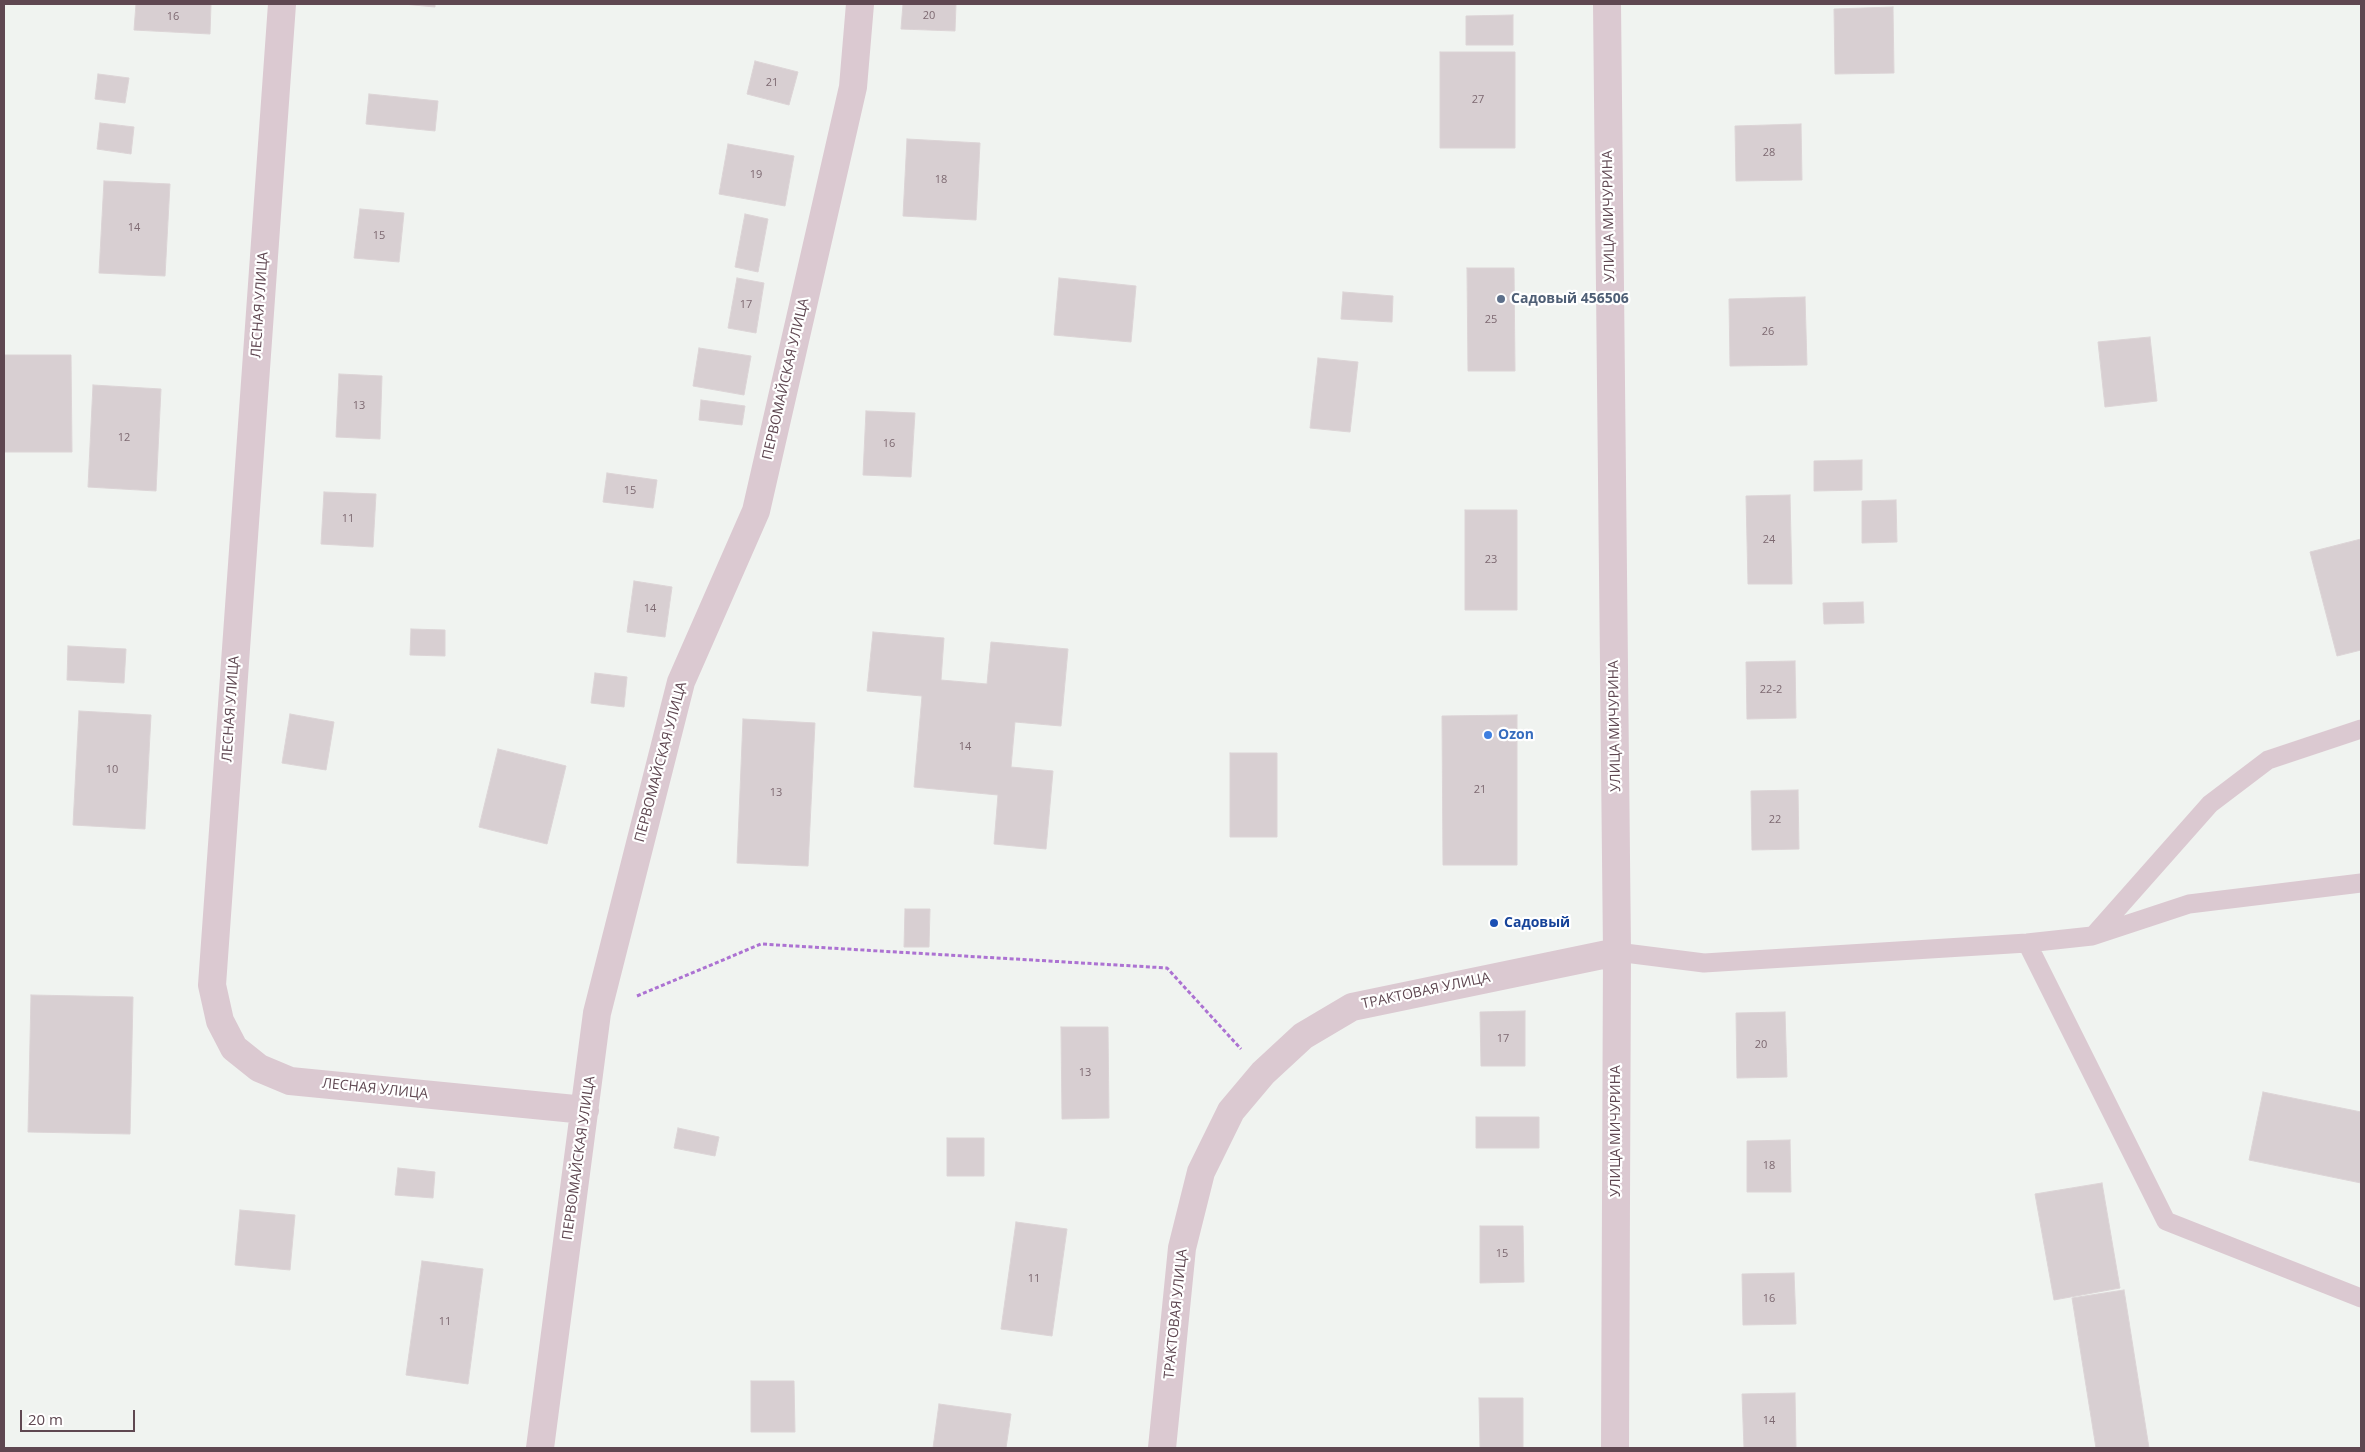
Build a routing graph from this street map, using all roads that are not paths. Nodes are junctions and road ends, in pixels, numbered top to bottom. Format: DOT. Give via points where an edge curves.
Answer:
graph roads {
  1 [pos="282,4"];
  2 [pos="860,4"];
  3 [pos="1607,4"];
  4 [pos="2361,729"];
  5 [pos="2361,883"];
  6 [pos="2092,936"];
  7 [pos="2027,943"];
  8 [pos="1617,952"];
  9 [pos="586,1110"];
  10 [pos="2361,1298"];
  11 [pos="540,1448"];
  12 [pos="1162,1448"];
  13 [pos="1615,1448"];
  1 -- 9 [label="street, ЛЕСНАЯ УЛИЦА" via="212,985 220,1021 234,1048 259,1068 290,1081"];
  2 -- 9 [label="street, ПЕРВОМАЙСКАЯ УЛИЦА" via="852,87 756,511 681,682 597,1013"];
  3 -- 8 [label="street, УЛИЦА МИЧУРИНА"];
  4 -- 6 [label="lane" via="2268,760 2210,804"];
  5 -- 6 [label="lane" via="2189,904"];
  6 -- 7 [label="lane"];
  7 -- 8 [label="lane" via="1704,963"];
  7 -- 10 [label="lane" via="2166,1220"];
  8 -- 12 [label="street, ТРАКТОВАЯ УЛИЦА" via="1352,1007 1303,1036 1263,1073 1231,1111 1201,1172 1182,1248"];
  8 -- 13 [label="street, УЛИЦА МИЧУРИНА"];
  9 -- 11 [label="street, ПЕРВОМАЙСКАЯ УЛИЦА"];
}
